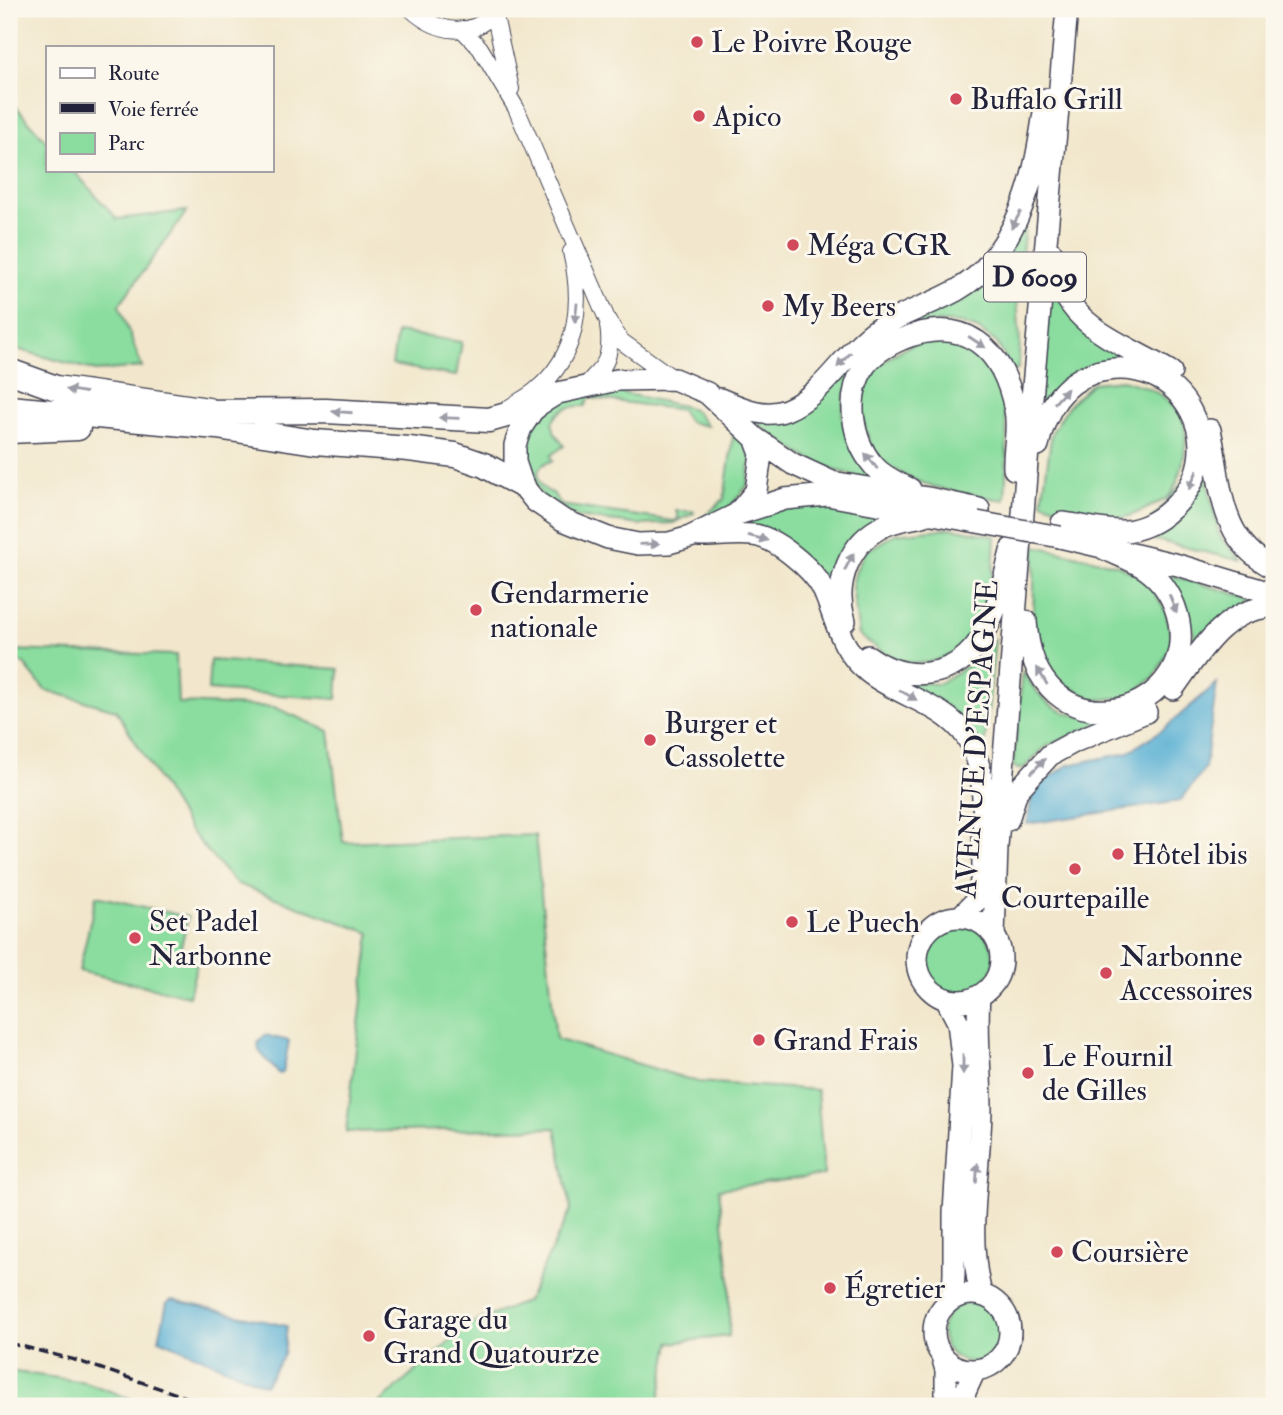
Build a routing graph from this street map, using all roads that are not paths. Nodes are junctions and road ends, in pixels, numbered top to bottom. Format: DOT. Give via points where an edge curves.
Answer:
graph roads {
  1 [pos="411,9"];
  2 [pos="1056,9"];
  3 [pos="1067,9"];
  4 [pos="495,11"];
  5 [pos="462,29"];
  6 [pos="1053,59"];
  7 [pos="516,108"];
  8 [pos="1052,188"];
  9 [pos="564,222"];
  10 [pos="607,319"];
  11 [pos="9,372"];
  12 [pos="674,379"];
  13 [pos="587,385"];
  14 [pos="707,393"];
  15 [pos="535,407"];
  16 [pos="9,408"];
  17 [pos="217,419"];
  18 [pos="489,420"];
  19 [pos="9,431"];
  20 [pos="755,438"];
  21 [pos="523,486"];
  22 [pos="1020,505"];
  23 [pos="934,506"];
  24 [pos="736,515"];
  25 [pos="1061,530"];
  26 [pos="690,537"];
  27 [pos="1017,546"];
  28 [pos="1103,548"];
  29 [pos="1274,568"];
  30 [pos="1274,579"];
  31 [pos="1274,594"];
  32 [pos="1274,607"];
  33 [pos="997,847"];
  34 [pos="984,877"];
  35 [pos="960,917"];
  36 [pos="994,936"];
  37 [pos="979,996"];
  38 [pos="946,999"];
  39 [pos="981,1294"];
  40 [pos="948,1302"];
  41 [pos="942,1356"];
  42 [pos="975,1370"];
  43 [pos="946,1406"];
  44 [pos="963,1406"];
  1 -- 5 [label="street" via="442,29"];
  2 -- 6 [label="main road, D 6009"];
  3 -- 8 [label="main road, D 6009"];
  4 -- 5 [label="street" via="484,21"];
  4 -- 7 [label="street"];
  5 -- 7 [label="street" via="481,48"];
  6 -- 14 [label="main road, one-way" via="1035,170 1020,216 989,264 964,286 876,330 804,399 785,410 765,414"];
  6 -- 22 [label="main road, D 6009"];
  7 -- 9 [label="street"];
  8 -- 22 [label="main road, D 6009"];
  8 -- 29 [label="main road, D 6009" via="1052,256 1065,298 1086,322 1171,372 1194,396 1209,427 1235,536"];
  9 -- 10 [label="street"];
  9 -- 18 [label="street, one-way" via="578,312 569,345 536,390"];
  10 -- 12 [label="street" via="621,341"];
  10 -- 13 [label="street" via="611,342 603,366"];
  17 -- 11 [label="highway, one-way" via="56,388"];
  12 -- 13 [label="main road, D 6009"];
  12 -- 14 [label="main road, D 6009"];
  13 -- 15 [label="main road, D 6009" via="558,393"];
  14 -- 20 [label="main road, D 6009"];
  15 -- 18 [label="highway"];
  15 -- 21 [label="main road" via="515,445"];
  16 -- 17 [label="highway"];
  18 -- 17 [label="highway, one-way" via="326,411"];
  17 -- 19 [label="highway"];
  17 -- 21 [label="highway" via="315,442 455,455"];
  20 -- 23 [label="main road, D 6009" via="793,464 832,481"];
  20 -- 24 [label="main road" via="761,454 756,491"];
  21 -- 26 [label="main road, D 6009, one-way" via="535,501 563,520 608,538 638,544"];
  23 -- 22 [label="main road, one-way" via="876,468 860,442 852,410 864,366 885,346 911,335 942,330 969,335 990,350 1005,378 1016,412 1013,457"];
  22 -- 25 [label="main road, one-way" via="1044,420 1059,394 1084,376 1108,369 1131,368 1174,388 1191,409 1200,434 1201,459 1179,503 1157,522 1125,531"];
  22 -- 27 [label="main road, D 6009"];
  23 -- 24 [label="main road, D 6009" via="827,495 785,499"];
  23 -- 25 [label="main road, D 6009, bridge"];
  27 -- 23 [label="main road, D 6009, one-way" via="984,636 963,660 919,674 890,669 864,653 847,629 841,580 863,540 884,526"];
  24 -- 26 [label="main road, D 6009"];
  25 -- 28 [label="main road, D 6009"];
  25 -- 30 [label="main road, D 6009"];
  26 -- 34 [label="main road, one-way" via="755,535 785,549 822,587 839,636 851,655 869,673 949,719 966,736 982,782"];
  28 -- 27 [label="main road, one-way" via="1146,569 1171,595 1180,649 1173,671 1152,693 1128,708 1095,710 1070,704 1052,692 1040,675 1027,645"];
  27 -- 33 [label="main road, AVENUE D'ESPAGNE"];
  27 -- 34 [label="main road, AVENUE D'ESPAGNE"];
  28 -- 31 [label="main road, D 6009"];
  33 -- 32 [label="main road, one-way" via="1017,791 1050,755 1144,714 1170,694 1222,626 1244,613"];
  33 -- 36 [label="main road, AVENUE D'ESPAGNE"];
  34 -- 35 [label="main road, AVENUE D'ESPAGNE" via="977,900"];
  35 -- 36 [label="main road" via="984,925"];
  35 -- 38 [label="main road" via="933,925 917,951 923,981"];
  36 -- 37 [label="main road" via="1000,952 998,976"];
  37 -- 38 [label="main road" via="965,1001"];
  39 -- 37 [label="main road, one-way" via="972,1241 981,1112"];
  38 -- 40 [label="main road, one-way" via="958,1022 963,1066 954,1283"];
  39 -- 40 [label="main road" via="962,1295"];
  39 -- 42 [label="main road" via="1004,1310 1010,1335 1003,1355 990,1366"];
  40 -- 41 [label="main road" via="935,1322"];
  41 -- 42 [label="main road" via="960,1368"];
  41 -- 43 [label="main road"];
  42 -- 44 [label="main road"];
}
